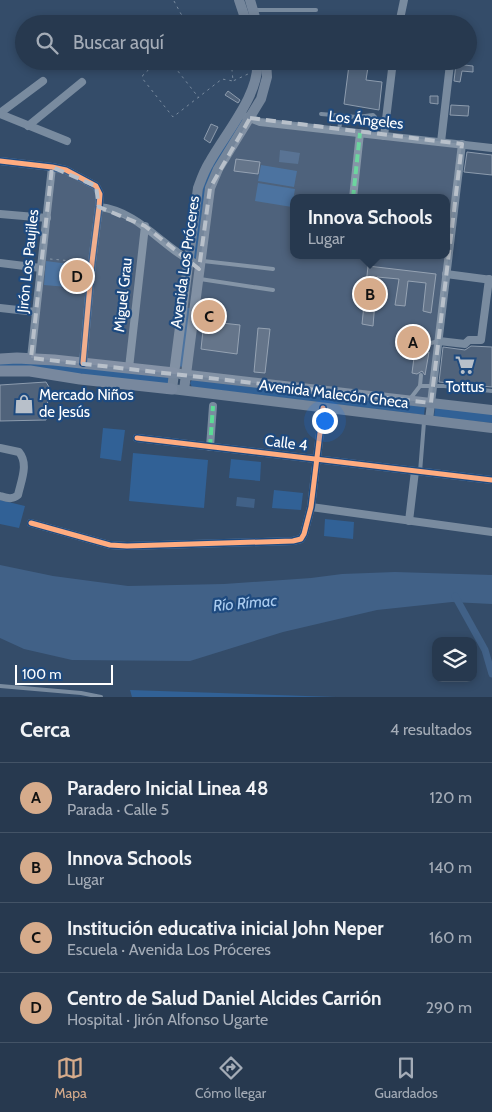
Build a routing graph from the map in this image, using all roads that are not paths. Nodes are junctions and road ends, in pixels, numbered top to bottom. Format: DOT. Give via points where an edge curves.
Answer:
graph roads {
  1 [pos="239,0"];
  2 [pos="404,0"];
  3 [pos="252,5"];
  4 [pos="316,10"];
  5 [pos="244,15"];
  6 [pos="401,15"];
  7 [pos="257,70"];
  8 [pos="267,70"];
  9 [pos="392,70"];
  10 [pos="449,70"];
  11 [pos="43,81"];
  12 [pos="82,82"];
  13 [pos="0,114"];
  14 [pos="239,114"];
  15 [pos="321,114"];
  16 [pos="341,116"];
  17 [pos="356,117"];
  18 [pos="250,118"];
  19 [pos="28,126"];
  20 [pos="340,131"];
  21 [pos="360,133"];
  22 [pos="384,136"];
  23 [pos="67,141"];
  24 [pos="441,142"];
  25 [pos="462,144"];
  26 [pos="492,148"];
  27 [pos="0,161"];
  28 [pos="52,167"];
  29 [pos="353,194"];
  30 [pos="99,207"];
  31 [pos="0,214"];
  32 [pos="46,218"];
  33 [pos="450,221"];
  34 [pos="145,226"];
  35 [pos="447,259"];
  36 [pos="188,260"];
  37 [pos="0,263"];
  38 [pos="200,263"];
  39 [pos="41,268"];
  40 [pos="272,270"];
  41 [pos="446,274"];
  42 [pos="198,279"];
  43 [pos="491,279"];
  44 [pos="273,290"];
  45 [pos="182,304"];
  46 [pos="194,306"];
  47 [pos="0,308"];
  48 [pos="36,312"];
  49 [pos="439,341"];
  50 [pos="423,351"];
  51 [pos="32,358"];
  52 [pos="0,359"];
  53 [pos="83,363"];
  54 [pos="129,368"];
  55 [pos="0,371"];
  56 [pos="180,374"];
  57 [pos="421,375"];
  58 [pos="420,386"];
  59 [pos="432,386"];
  60 [pos="172,389"];
  61 [pos="184,390"];
  62 [pos="492,391"];
  63 [pos="409,400"];
  64 [pos="431,403"];
  65 [pos="213,406"];
  66 [pos="323,408"];
  67 [pos="492,410"];
  68 [pos="427,420"];
  69 [pos="492,428"];
  70 [pos="137,438"];
  71 [pos="210,447"];
  72 [pos="0,448"];
  73 [pos="316,460"];
  74 [pos="418,472"];
  75 [pos="492,480"];
  76 [pos="0,496"];
  77 [pos="311,507"];
  78 [pos="409,521"];
  79 [pos="31,524"];
  80 [pos="492,532"];
  81 [pos="0,686"];
  82 [pos="101,697"];
  1 -- 5 [label="main road"];
  2 -- 6 [label="street"];
  3 -- 4 [label="lane"];
  7 -- 14 [label="main road, Avenida Los Próceres" via="254,88"];
  8 -- 18 [label="main road, Avenida Los Próceres" via="264,91"];
  9 -- 22 [label="street"];
  10 -- 24 [label="street"];
  11 -- 13 [label="street"];
  12 -- 19 [label="street"];
  13 -- 19 [label="street"];
  14 -- 18 [label="street, Los Ángeles"];
  14 -- 36 [label="main road, Avenida Los Próceres" via="200,182"];
  15 -- 16 [label="lane"];
  16 -- 17 [label="lane"];
  16 -- 20 [label="lane"];
  18 -- 20 [label="street, Los Ángeles" via="260,122"];
  18 -- 38 [label="main road, Avenida Los Próceres" via="210,188"];
  19 -- 23 [label="street"];
  20 -- 21 [label="street, Los Ángeles"];
  21 -- 22 [label="street, Los Ángeles"];
  21 -- 29 [label="street"];
  22 -- 24 [label="street, Los Ángeles"];
  24 -- 25 [label="street, Los Ángeles"];
  25 -- 26 [label="street, Los Ángeles"];
  25 -- 33 [label="street"];
  27 -- 28 [label="street"];
  28 -- 30 [label="street" via="66,170 96,186 100,194"];
  28 -- 32 [label="street, Jirón Los Paujiles"];
  30 -- 34 [label="street" via="109,208"];
  30 -- 53 [label="street"];
  31 -- 32 [label="street"];
  32 -- 39 [label="street, Jirón Los Paujiles"];
  34 -- 36 [label="street"];
  34 -- 54 [label="street, Miguel Grau"];
  35 -- 41 [label="street"];
  36 -- 38 [label="street"];
  36 -- 45 [label="main road, Avenida Los Próceres"];
  37 -- 39 [label="street"];
  38 -- 40 [label="lane"];
  38 -- 42 [label="main road, Avenida Los Próceres"];
  39 -- 48 [label="street, Jirón Los Paujiles"];
  41 -- 43 [label="street"];
  41 -- 49 [label="street"];
  42 -- 44 [label="lane"];
  42 -- 46 [label="main road, Avenida Los Próceres"];
  43 -- 49 [label="street" via="481,340 469,340 465,344"];
  45 -- 46 [label="main road"];
  45 -- 56 [label="main road, Avenida Los Próceres"];
  46 -- 56 [label="main road, Avenida Los Próceres"];
  47 -- 48 [label="street"];
  48 -- 51 [label="street, Jirón Los Paujiles"];
  49 -- 50 [label="lane" via="427,344"];
  49 -- 59 [label="street"];
  51 -- 52 [label="main road"];
  51 -- 53 [label="main road"];
  53 -- 54 [label="main road"];
  54 -- 56 [label="main road"];
  55 -- 60 [label="main road" via="30,371"];
  56 -- 60 [label="main road, Avenida Los Próceres"];
  56 -- 61 [label="main road, Avenida Los Próceres"];
  56 -- 63 [label="main road, Avenida Malecón Checa"];
  57 -- 58 [label="lane"];
  58 -- 59 [label="lane"];
  58 -- 63 [label="lane"];
  59 -- 62 [label="lane"];
  59 -- 64 [label="street"];
  60 -- 61 [label="main road, Avenida Malecón Checa"];
  61 -- 66 [label="main road, Avenida Malecón Checa"];
  63 -- 64 [label="main road, Avenida Malecón Checa"];
  64 -- 67 [label="main road, Avenida Malecón Checa"];
  64 -- 68 [label="street"];
  65 -- 71 [label="street"];
  66 -- 68 [label="main road, Avenida Malecón Checa"];
  66 -- 73 [label="street"];
  68 -- 69 [label="main road, Avenida Malecón Checa"];
  68 -- 74 [label="lane"];
  70 -- 71 [label="street, Calle 4"];
  71 -- 73 [label="street, Calle 4"];
  72 -- 76 [label="street" via="19,452 25,465 18,495 15,498"];
  73 -- 74 [label="street, Calle 4"];
  73 -- 77 [label="street"];
  74 -- 75 [label="street, Calle 4"];
  74 -- 78 [label="street"];
  77 -- 78 [label="street"];
  77 -- 79 [label="street" via="304,534 293,541 110,545"];
  78 -- 80 [label="street"];
  81 -- 82 [label="lane"];
}
